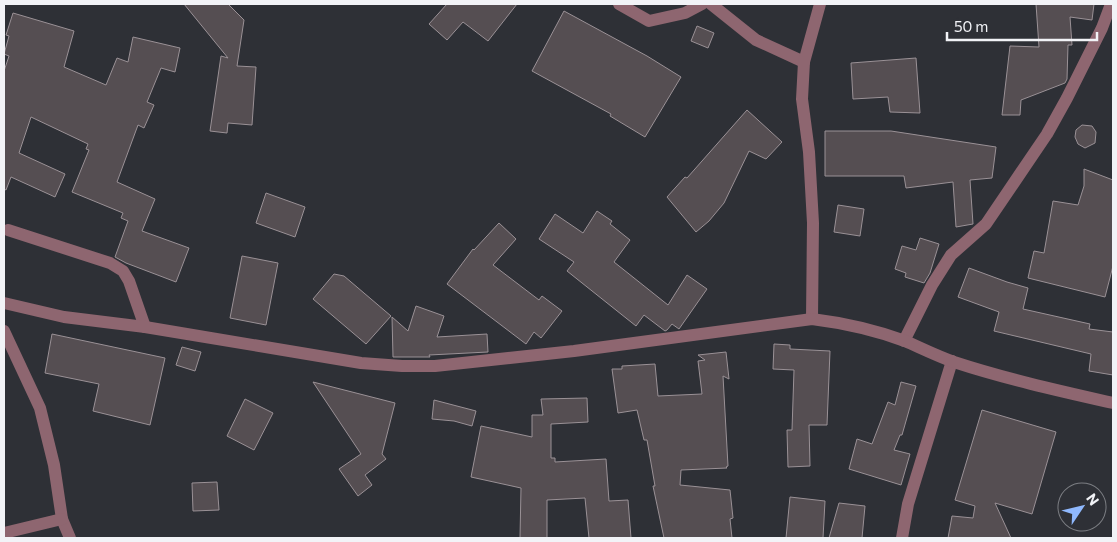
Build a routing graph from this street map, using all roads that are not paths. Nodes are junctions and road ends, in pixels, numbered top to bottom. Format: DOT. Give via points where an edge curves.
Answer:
graph roads {
  1 [pos="619,4"];
  2 [pos="702,4"];
  3 [pos="711,4"];
  4 [pos="820,4"];
  5 [pos="1111,4"];
  6 [pos="804,62"];
  7 [pos="8,230"];
  8 [pos="4,302"];
  9 [pos="812,320"];
  10 [pos="145,327"];
  11 [pos="4,331"];
  12 [pos="904,341"];
  13 [pos="952,361"];
  14 [pos="1113,403"];
  15 [pos="62,519"];
  16 [pos="4,533"];
  17 [pos="70,538"];
  18 [pos="902,538"];
  1 -- 2 [label="street" via="649,21 685,13"];
  3 -- 6 [label="street" via="756,40"];
  4 -- 6 [label="street"];
  5 -- 12 [label="street" via="1047,134 986,224 951,255"];
  6 -- 9 [label="street" via="802,99 809,152"];
  7 -- 10 [label="street" via="110,263 123,271"];
  8 -- 10 [label="street" via="64,317"];
  9 -- 10 [label="street" via="434,366 361,363"];
  9 -- 12 [label="street" via="839,323"];
  11 -- 15 [label="street" via="40,408 54,464"];
  12 -- 13 [label="street"];
  13 -- 14 [label="street" via="1017,381"];
  13 -- 18 [label="street" via="908,504"];
  15 -- 16 [label="street"];
  15 -- 17 [label="street"];
}
